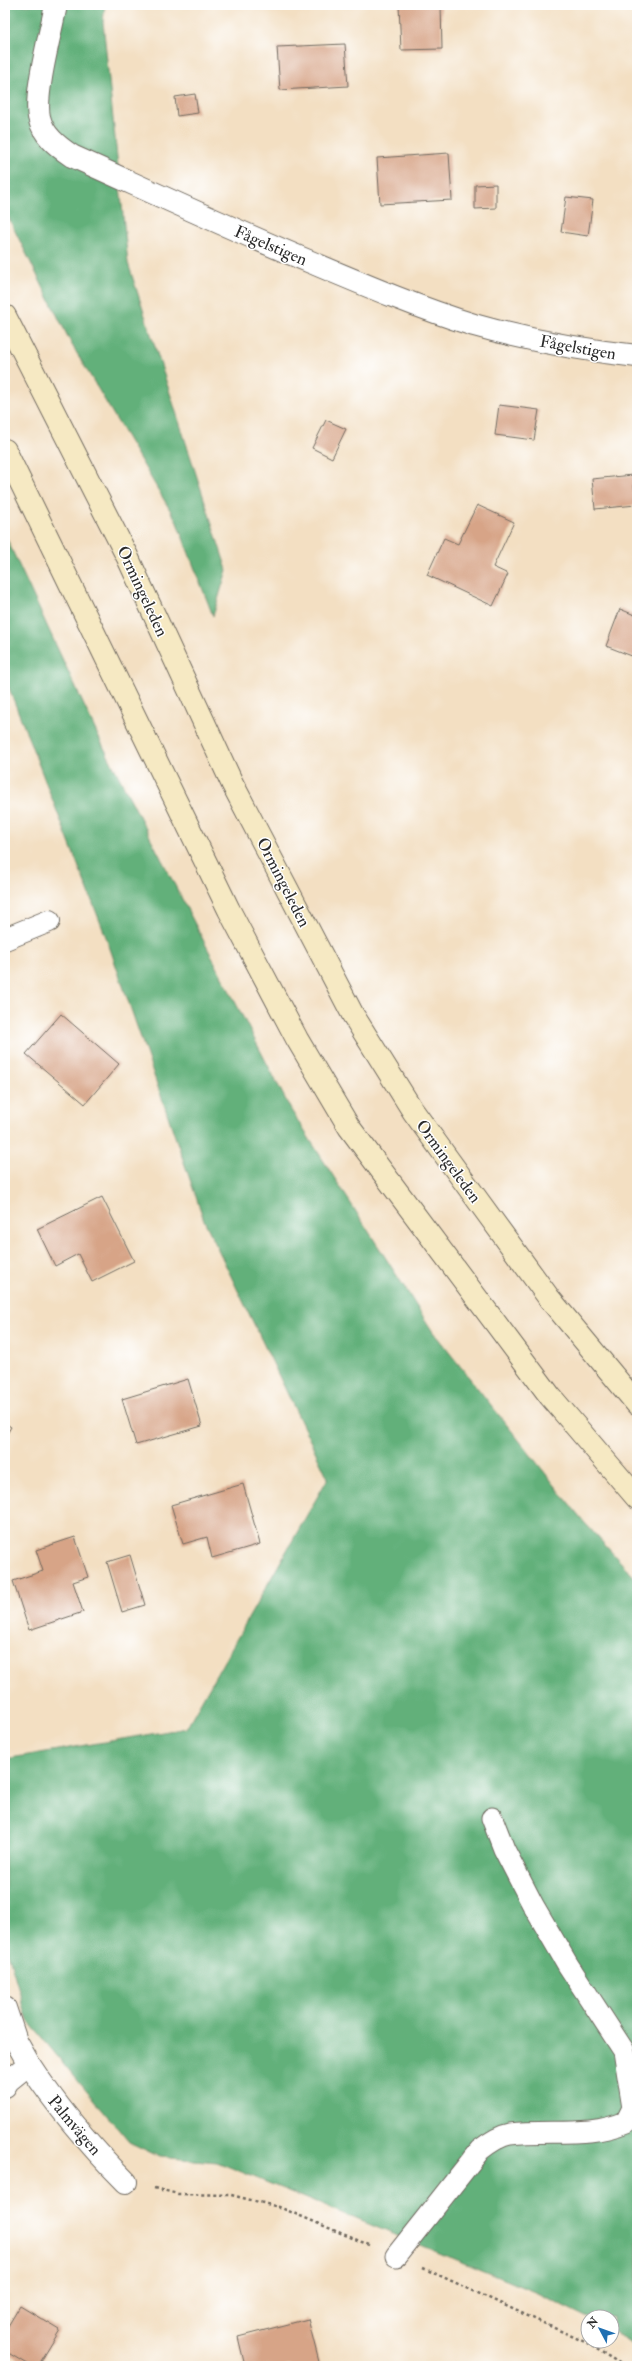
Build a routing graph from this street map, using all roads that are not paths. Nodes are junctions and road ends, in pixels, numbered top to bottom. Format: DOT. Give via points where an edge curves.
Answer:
graph roads {
  1 [pos="56,5"];
  2 [pos="5,316"];
  3 [pos="637,356"];
  4 [pos="5,450"];
  5 [pos="49,921"];
  6 [pos="5,939"];
  7 [pos="637,1404"];
  8 [pos="637,1498"];
  9 [pos="492,1818"];
  10 [pos="5,2008"];
  11 [pos="29,2064"];
  12 [pos="5,2086"];
  13 [pos="126,2182"];
  14 [pos="396,2256"];
  1 -- 3 [label="street, Fågelstigen" via="38,100 39,117 45,132 56,146 72,156 291,254 472,324 598,352"];
  2 -- 7 [label="main road, Ormingeleden" via="127,556 232,783 353,1015 413,1111 478,1202 549,1298"];
  4 -- 8 [label="main road" via="229,910 297,1039 349,1127 550,1396"];
  5 -- 6 [label="street"];
  9 -- 14 [label="lane" via="504,1849 533,1905 568,1965 624,2051 633,2108 626,2122 610,2128 509,2134 493,2141 480,2150"];
  10 -- 11 [label="street, Palmvägen" via="16,2041"];
  11 -- 12 [label="street"];
  11 -- 13 [label="street, Palmvägen" via="73,2125"];
}
